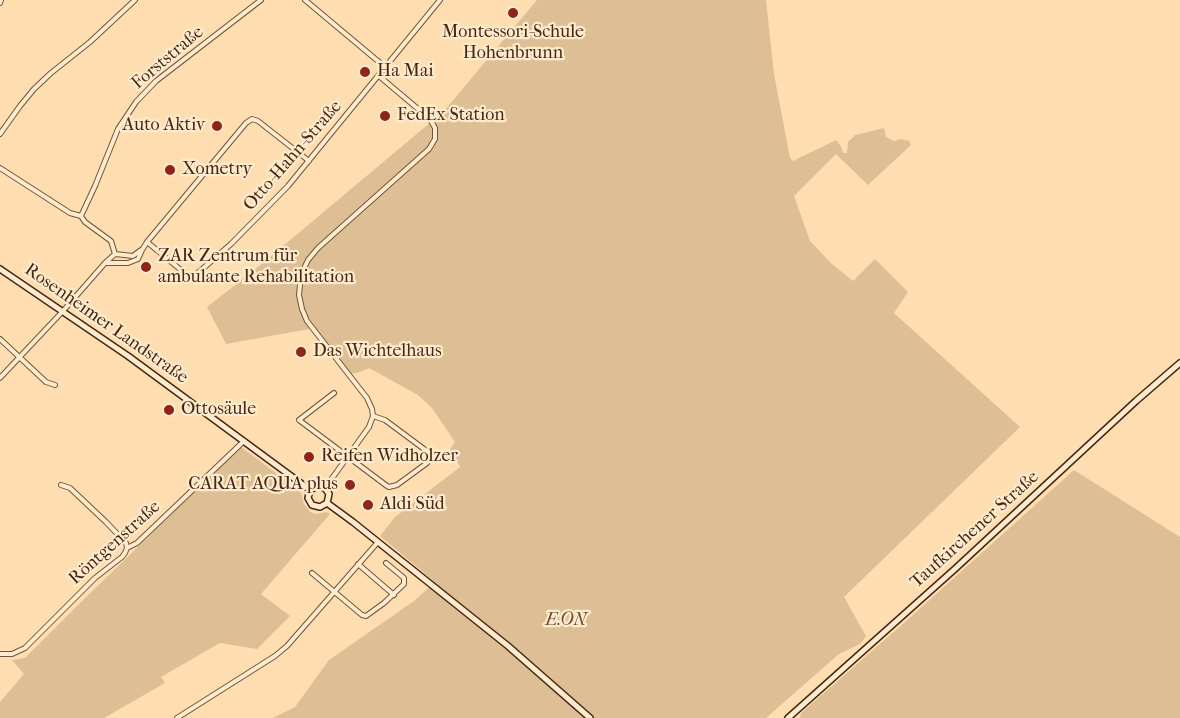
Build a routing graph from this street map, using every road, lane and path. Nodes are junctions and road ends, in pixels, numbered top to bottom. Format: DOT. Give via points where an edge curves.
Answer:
graph roads {
  1 [pos="135,0"];
  2 [pos="261,0"];
  3 [pos="305,0"];
  4 [pos="441,0"];
  5 [pos="385,67"];
  6 [pos="379,76"];
  7 [pos="0,134"];
  8 [pos="309,161"];
  9 [pos="0,168"];
  10 [pos="81,216"];
  11 [pos="147,242"];
  12 [pos="142,250"];
  13 [pos="114,254"];
  14 [pos="105,263"];
  15 [pos="0,269"];
  16 [pos="63,311"];
  17 [pos="0,339"];
  18 [pos="20,357"];
  19 [pos="1180,363"];
  20 [pos="0,378"];
  21 [pos="55,386"];
  22 [pos="334,393"];
  23 [pos="373,416"];
  24 [pos="244,441"];
  25 [pos="348,458"];
  26 [pos="61,484"];
  27 [pos="325,488"];
  28 [pos="310,490"];
  29 [pos="327,503"];
  30 [pos="378,542"];
  31 [pos="127,548"];
  32 [pos="386,563"];
  33 [pos="358,564"];
  34 [pos="312,573"];
  35 [pos="334,591"];
  36 [pos="394,595"];
  37 [pos="0,654"];
  38 [pos="177,718"];
  39 [pos="590,718"];
  40 [pos="788,718"];
  1 -- 7 [label="street" via="34,89"];
  2 -- 10 [label="street, Forststraße" via="160,78 136,102 118,129"];
  3 -- 5 [label="street"];
  4 -- 5 [label="street, Otto-Hahn-Straße"];
  5 -- 6 [label="street, Otto-Hahn-Straße"];
  6 -- 8 [label="street, Otto-Hahn-Straße"];
  6 -- 23 [label="street" via="430,119 435,139 429,149 318,248 304,267 299,288 307,321 367,398"];
  8 -- 11 [label="street, Otto-Hahn-Straße" via="253,223 194,275 187,275"];
  8 -- 11 [label="street" via="258,121 249,120"];
  9 -- 10 [label="street" via="70,213"];
  10 -- 13 [label="street" via="111,242"];
  11 -- 12 [label="street"];
  12 -- 13 [label="street" via="133,256"];
  12 -- 14 [label="street" via="134,262"];
  13 -- 14 [label="street"];
  14 -- 16 [label="street"];
  15 -- 16 [label="main road, Rosenheimer Landstraße"];
  16 -- 18 [label="street"];
  16 -- 24 [label="main road, Rosenheimer Landstraße"];
  17 -- 18 [label="street"];
  18 -- 20 [label="street"];
  18 -- 21 [label="street"];
  19 -- 40 [label="main road, Taufkirchener Straße"];
  22 -- 25 [label="street" via="299,420"];
  23 -- 25 [label="street"];
  23 -- 25 [label="street" via="385,420 424,449 429,456 427,463 389,487"];
  24 -- 28 [label="main road, Rosenheimer Landstraße"];
  24 -- 31 [label="street, Röntgenstraße" via="137,543"];
  25 -- 27 [label="street"];
  26 -- 31 [label="street" via="110,525"];
  27 -- 28 [label="main road" via="317,486"];
  27 -- 29 [label="main road" via="329,494"];
  28 -- 29 [label="main road, Rosenheimer Landstraße" via="308,498 312,505 320,507"];
  29 -- 30 [label="main road, Rosenheimer Landstraße"];
  30 -- 33 [label="street"];
  30 -- 39 [label="main road, Rosenheimer Landstraße" via="508,646"];
  31 -- 37 [label="street, Röntgenstraße" via="25,648"];
  32 -- 36 [label="street" via="405,581"];
  33 -- 35 [label="street"];
  33 -- 36 [label="street"];
  34 -- 35 [label="street"];
  35 -- 36 [label="street" via="366,616"];
  35 -- 38 [label="street" via="275,656"];
}
